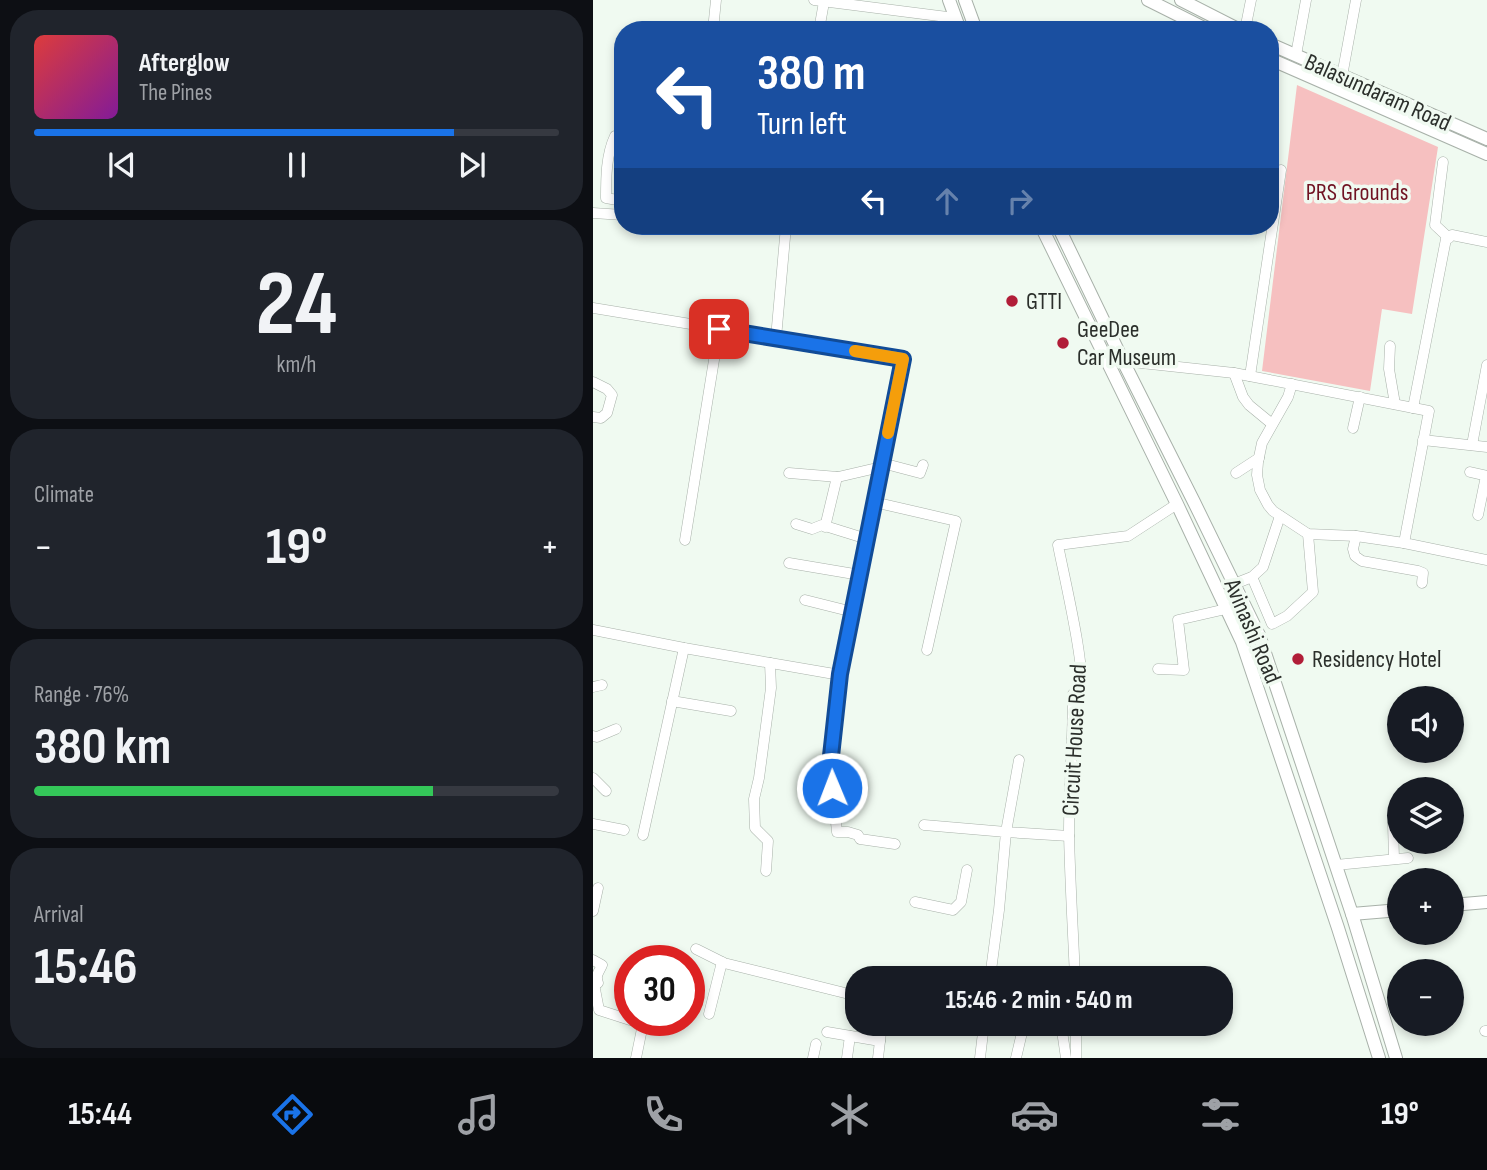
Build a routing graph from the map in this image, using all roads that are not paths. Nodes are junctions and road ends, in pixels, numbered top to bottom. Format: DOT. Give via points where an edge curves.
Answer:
graph roads {
  1 [pos="716,0"];
  2 [pos="949,0"];
  3 [pos="965,0"];
  4 [pos="1148,0"];
  5 [pos="1181,0"];
  6 [pos="1251,0"];
  7 [pos="1306,0"];
  8 [pos="1356,0"];
  9 [pos="819,1"];
  10 [pos="1200,5"];
  11 [pos="714,21"];
  12 [pos="819,21"];
  13 [pos="940,21"];
  14 [pos="957,21"];
  15 [pos="973,21"];
  16 [pos="1190,21"];
  17 [pos="1226,21"];
  18 [pos="1247,21"];
  19 [pos="1279,48"];
  20 [pos="1296,55"];
  21 [pos="1279,63"];
  22 [pos="1342,76"];
  23 [pos="1368,87"];
  24 [pos="1363,100"];
  25 [pos="614,138"];
  26 [pos="1487,139"];
  27 [pos="1487,154"];
  28 [pos="1443,162"];
  29 [pos="1281,170"];
  30 [pos="1279,183"];
  31 [pos="614,199"];
  32 [pos="593,213"];
  33 [pos="614,214"];
  34 [pos="785,235"];
  35 [pos="1046,235"];
  36 [pos="1062,235"];
  37 [pos="1271,235"];
  38 [pos="1449,237"];
  39 [pos="1487,242"];
  40 [pos="593,308"];
  41 [pos="719,329"];
  42 [pos="776,338"];
  43 [pos="1389,346"];
  44 [pos="1123,361"];
  45 [pos="1487,365"];
  46 [pos="1234,373"];
  47 [pos="1250,376"];
  48 [pos="593,382"];
  49 [pos="1292,384"];
  50 [pos="1360,397"];
  51 [pos="1395,404"];
  52 [pos="1413,408"];
  53 [pos="593,417"];
  54 [pos="1272,424"];
  55 [pos="1353,428"];
  56 [pos="1423,440"];
  57 [pos="1471,445"];
  58 [pos="1487,447"];
  59 [pos="1259,458"];
  60 [pos="882,465"];
  61 [pos="923,465"];
  62 [pos="1470,472"];
  63 [pos="789,473"];
  64 [pos="1236,473"];
  65 [pos="1487,476"];
  66 [pos="837,477"];
  67 [pos="874,502"];
  68 [pos="1177,504"];
  69 [pos="1478,514"];
  70 [pos="1280,516"];
  71 [pos="796,524"];
  72 [pos="825,527"];
  73 [pos="1308,534"];
  74 [pos="1356,536"];
  75 [pos="867,539"];
  76 [pos="685,540"];
  77 [pos="1404,542"];
  78 [pos="1487,560"];
  79 [pos="789,563"];
  80 [pos="860,575"];
  81 [pos="1252,577"];
  82 [pos="1422,583"];
  83 [pos="1234,584"];
  84 [pos="805,600"];
  85 [pos="1226,609"];
  86 [pos="853,612"];
  87 [pos="593,630"];
  88 [pos="684,648"];
  89 [pos="927,650"];
  90 [pos="770,663"];
  91 [pos="1158,669"];
  92 [pos="840,674"];
  93 [pos="672,701"];
  94 [pos="731,711"];
  95 [pos="616,729"];
  96 [pos="593,736"];
  97 [pos="1019,760"];
  98 [pos="593,778"];
  99 [pos="606,791"];
  100 [pos="593,824"];
  101 [pos="924,825"];
  102 [pos="624,831"];
  103 [pos="1006,832"];
  104 [pos="643,835"];
  105 [pos="1069,836"];
  106 [pos="895,844"];
  107 [pos="1394,854"];
  108 [pos="1408,858"];
  109 [pos="1394,859"];
  110 [pos="1336,865"];
  111 [pos="967,870"];
  112 [pos="766,871"];
  113 [pos="598,888"];
  114 [pos="915,902"];
  115 [pos="1487,902"];
  116 [pos="1464,904"];
  117 [pos="593,911"];
  118 [pos="1387,911"];
  119 [pos="1352,914"];
  120 [pos="705,954"];
  121 [pos="593,960"];
  122 [pos="722,962"];
  123 [pos="992,966"];
  124 [pos="1074,966"];
  125 [pos="594,984"];
  126 [pos="845,993"];
  127 [pos="709,1014"];
  128 [pos="614,1015"];
  129 [pos="827,1032"];
  130 [pos="845,1035"];
  131 [pos="641,1036"];
  132 [pos="850,1036"];
  133 [pos="881,1036"];
  134 [pos="983,1036"];
  135 [pos="1021,1036"];
  136 [pos="1063,1036"];
  137 [pos="1076,1036"];
  138 [pos="880,1041"];
  139 [pos="816,1044"];
  140 [pos="636,1058"];
  141 [pos="813,1058"];
  142 [pos="847,1058"];
  143 [pos="878,1058"];
  144 [pos="980,1058"];
  145 [pos="1016,1058"];
  146 [pos="1066,1058"];
  147 [pos="1076,1058"];
  148 [pos="1379,1058"];
  149 [pos="1396,1058"];
  1 -- 11 [label="street"];
  2 -- 14 [label="main road"];
  3 -- 15 [label="main road"];
  4 -- 16 [label="main road"];
  5 -- 10 [label="main road"];
  6 -- 18 [label="street"];
  7 -- 20 [label="street"];
  8 -- 22 [label="street"];
  9 -- 12 [label="street"];
  9 -- 13 [label="street"];
  10 -- 17 [label="main road"];
  19 -- 20 [label="main road, Balasundaram Road"];
  20 -- 22 [label="main road, Balasundaram Road"];
  21 -- 24 [label="main road, Balasundaram Road"];
  22 -- 23 [label="main road, Balasundaram Road"];
  23 -- 24 [label="main road"];
  23 -- 26 [label="main road, Balasundaram Road"];
  24 -- 27 [label="main road, Balasundaram Road"];
  25 -- 31 [label="street" via="606,175 606,198"];
  28 -- 38 [label="street" via="1435,225"];
  29 -- 30 [label="street"];
  32 -- 33 [label="street"];
  34 -- 42 [label="street"];
  35 -- 68 [label="main road, Avinashi Road"];
  36 -- 44 [label="main road, Avinashi Road"];
  37 -- 47 [label="street"];
  38 -- 39 [label="street"];
  38 -- 52 [label="street"];
  40 -- 41 [label="street"];
  41 -- 42 [label="street"];
  41 -- 76 [label="street"];
  42 -- 60 [label="street" via="903,359"];
  43 -- 51 [label="street"];
  44 -- 46 [label="street"];
  44 -- 83 [label="main road, Avinashi Road"];
  45 -- 57 [label="street"];
  46 -- 47 [label="street"];
  46 -- 54 [label="street" via="1243,397"];
  47 -- 49 [label="street"];
  48 -- 53 [label="street" via="612,395 607,413"];
  49 -- 50 [label="street"];
  49 -- 54 [label="street"];
  50 -- 51 [label="street"];
  50 -- 55 [label="street"];
  51 -- 52 [label="street"];
  52 -- 56 [label="street" via="1429,411"];
  54 -- 59 [label="street"];
  56 -- 57 [label="street"];
  56 -- 77 [label="street"];
  57 -- 58 [label="street"];
  59 -- 64 [label="street"];
  59 -- 70 [label="street" via="1260,489"];
  60 -- 61 [label="street" via="920,473"];
  60 -- 66 [label="street"];
  60 -- 67 [label="street"];
  62 -- 65 [label="street"];
  63 -- 66 [label="street"];
  65 -- 69 [label="street"];
  66 -- 72 [label="street"];
  67 -- 75 [label="street"];
  67 -- 89 [label="street" via="956,521"];
  68 -- 85 [label="main road, Avinashi Road"];
  68 -- 105 [label="street, Circuit House Road" via="1128,536 1058,545 1082,677 1073,694"];
  70 -- 73 [label="street"];
  70 -- 81 [label="street" via="1263,567"];
  71 -- 72 [label="street"];
  72 -- 75 [label="street"];
  73 -- 74 [label="street"];
  73 -- 81 [label="street" via="1313,592 1287,615 1272,624"];
  74 -- 77 [label="street"];
  74 -- 82 [label="street" via="1353,549 1362,561 1418,570 1423,573"];
  75 -- 80 [label="street"];
  77 -- 78 [label="street"];
  79 -- 80 [label="street"];
  80 -- 86 [label="street"];
  81 -- 83 [label="street"];
  83 -- 110 [label="main road, Avinashi Road" via="1259,635"];
  84 -- 86 [label="street"];
  85 -- 91 [label="street" via="1178,620 1184,670"];
  85 -- 148 [label="main road, Avinashi Road" via="1242,642"];
  86 -- 92 [label="street"];
  87 -- 88 [label="street"];
  88 -- 90 [label="street"];
  88 -- 93 [label="street"];
  90 -- 92 [label="street"];
  90 -- 112 [label="street" via="771,688 754,799 755,828 767,841"];
  92 -- 106 [label="street" via="830,765 837,832"];
  93 -- 94 [label="street"];
  93 -- 104 [label="street"];
  95 -- 96 [label="street"];
  97 -- 103 [label="street"];
  98 -- 99 [label="street"];
  100 -- 102 [label="street"];
  101 -- 103 [label="street"];
  103 -- 105 [label="street"];
  103 -- 123 [label="street"];
  105 -- 124 [label="street, Circuit House Road"];
  107 -- 109 [label="street"];
  108 -- 109 [label="street"];
  109 -- 110 [label="street"];
  110 -- 119 [label="main road, Avinashi Road"];
  111 -- 114 [label="street" via="961,902 953,910"];
  113 -- 117 [label="street"];
  115 -- 116 [label="main road"];
  118 -- 119 [label="main road"];
  119 -- 149 [label="main road, Avinashi Road"];
  120 -- 122 [label="street"];
  121 -- 125 [label="street" via="602,965"];
  122 -- 126 [label="street"];
  122 -- 127 [label="street"];
  125 -- 128 [label="street" via="599,1010"];
  129 -- 130 [label="street"];
  131 -- 140 [label="street"];
  132 -- 138 [label="street"];
  132 -- 142 [label="street"];
  133 -- 138 [label="street"];
  134 -- 144 [label="street"];
  135 -- 145 [label="street"];
  136 -- 146 [label="street"];
  137 -- 147 [label="street"];
  138 -- 143 [label="street"];
  139 -- 141 [label="street"];
}
